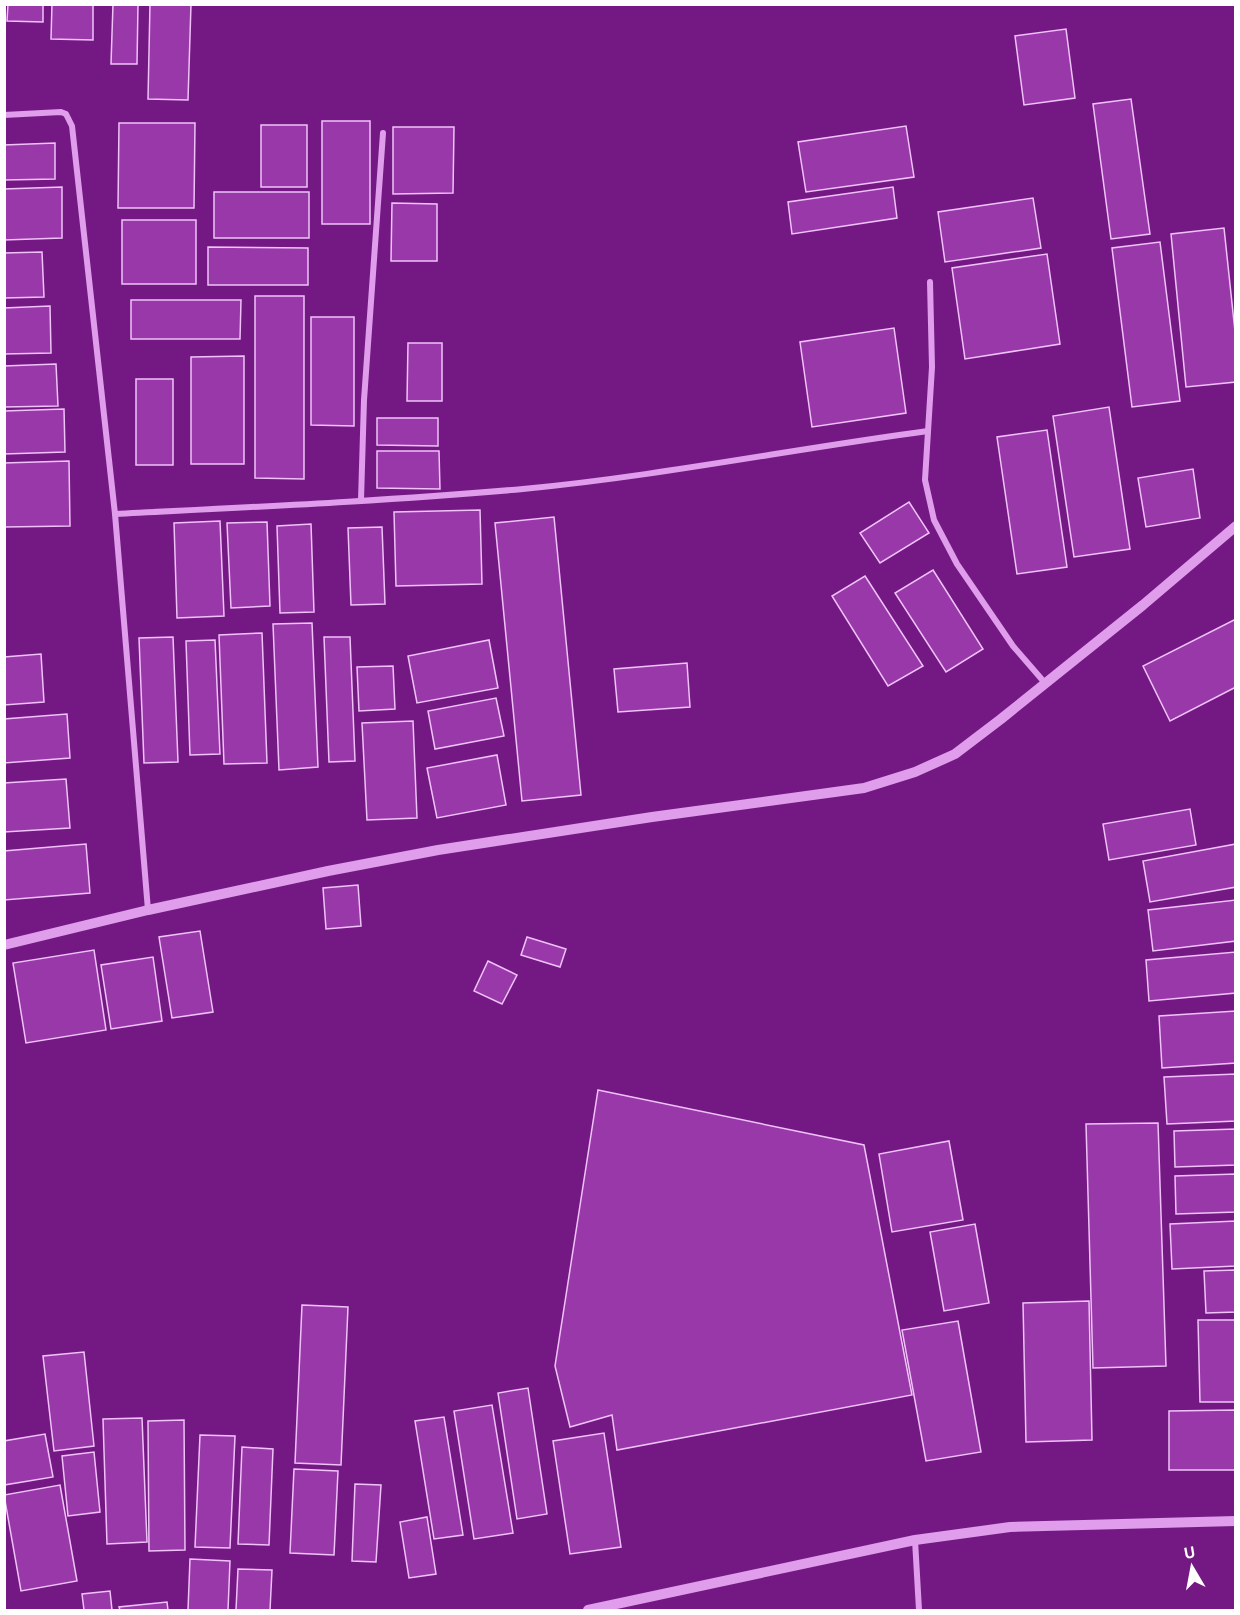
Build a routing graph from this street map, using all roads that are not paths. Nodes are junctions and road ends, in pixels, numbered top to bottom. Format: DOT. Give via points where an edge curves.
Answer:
graph roads {
  1 [pos="4,115"];
  2 [pos="383,133"];
  3 [pos="930,282"];
  4 [pos="928,431"];
  5 [pos="361,500"];
  6 [pos="115,513"];
  7 [pos="1236,526"];
  8 [pos="1045,683"];
  9 [pos="148,910"];
  10 [pos="4,945"];
  11 [pos="1236,1521"];
  12 [pos="915,1540"];
  13 [pos="588,1611"];
  14 [pos="919,1611"];
  1 -- 6 [label="street" via="61,112 72,126"];
  2 -- 5 [label="street"];
  3 -- 4 [label="street" via="932,367"];
  4 -- 5 [label="street" via="524,489"];
  4 -- 8 [label="street" via="925,480 934,520 957,564 1013,646"];
  5 -- 6 [label="street"];
  6 -- 9 [label="street"];
  7 -- 8 [label="street"];
  8 -- 9 [label="street" via="955,754 864,788 438,850"];
  9 -- 10 [label="street"];
  11 -- 12 [label="street" via="1010,1527"];
  12 -- 13 [label="street"];
  12 -- 14 [label="street"];
}
